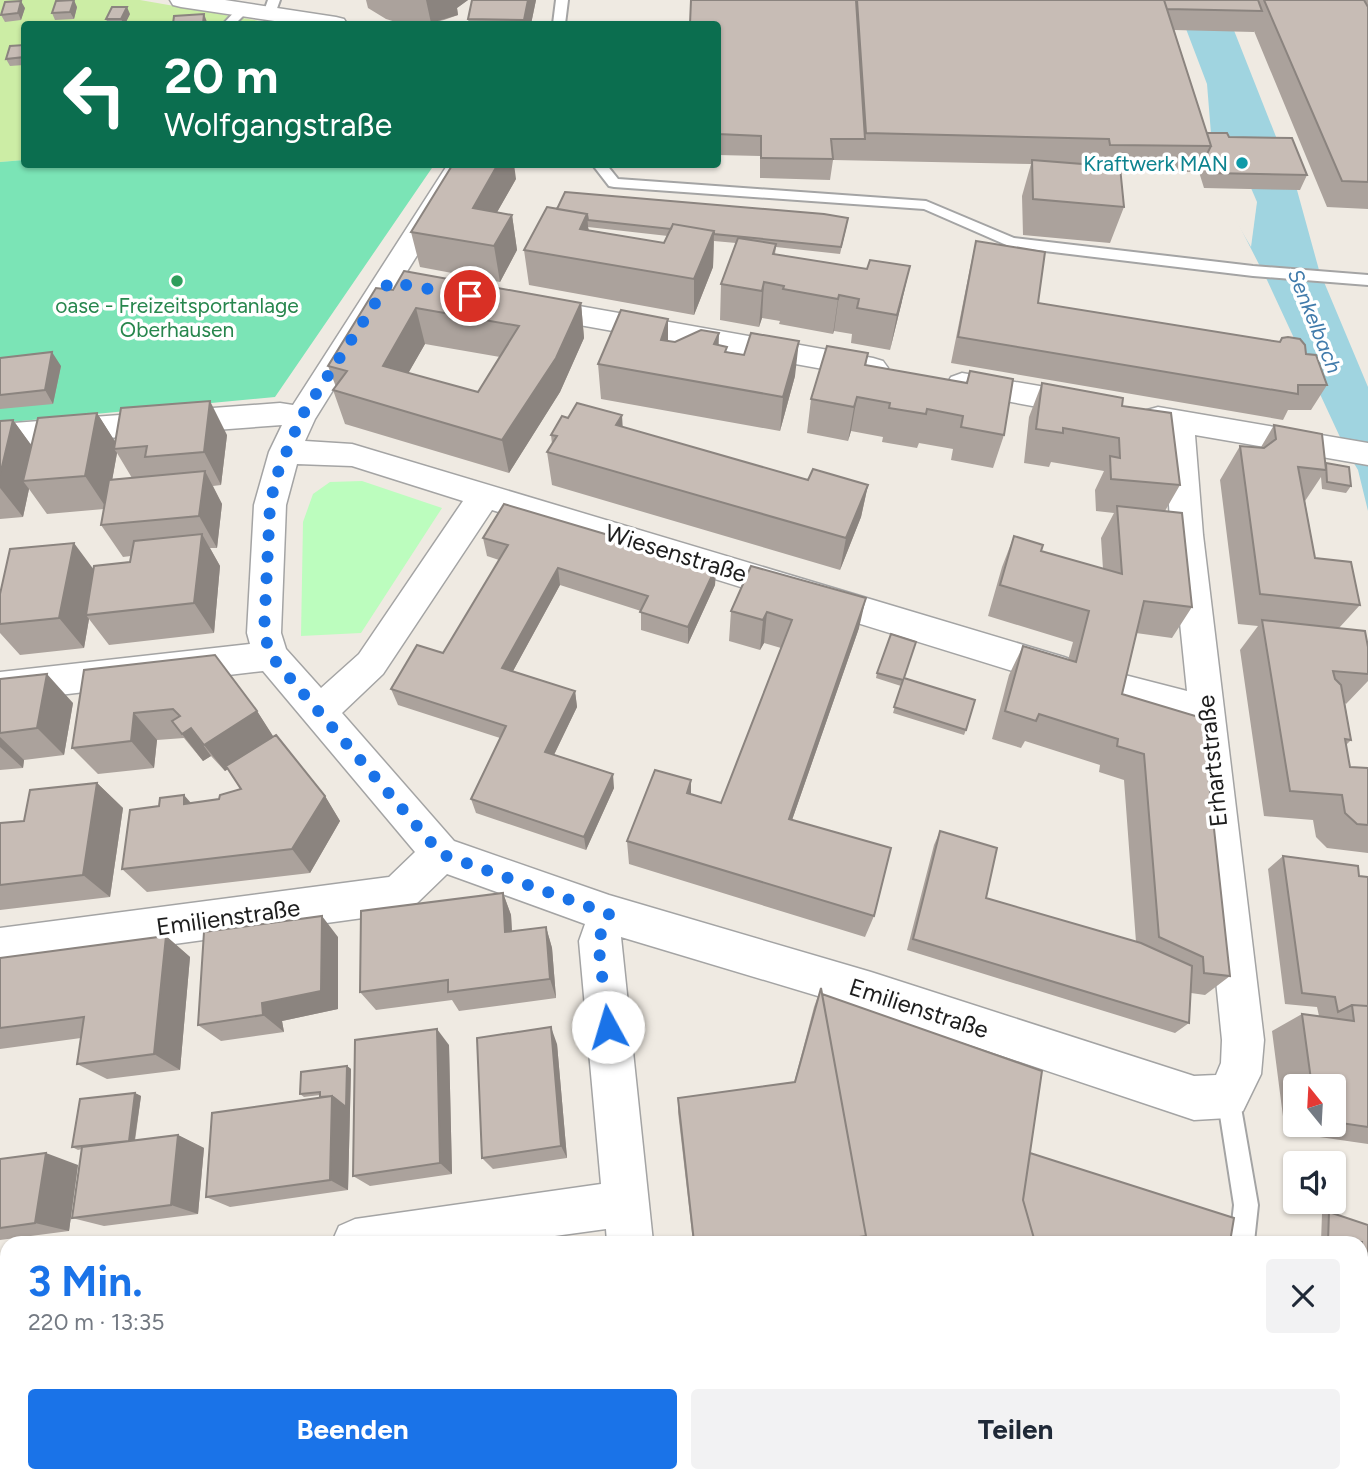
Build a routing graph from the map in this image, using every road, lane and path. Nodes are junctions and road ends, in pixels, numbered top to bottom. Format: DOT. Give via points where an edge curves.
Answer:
graph roads {
  1 [pos="181,0"];
  2 [pos="562,0"];
  3 [pos="271,7"];
  4 [pos="236,17"];
  5 [pos="325,21"];
  6 [pos="559,21"];
  7 [pos="459,168"];
  8 [pos="601,168"];
  9 [pos="1368,280"];
  10 [pos="503,302"];
  11 [pos="901,373"];
  12 [pos="941,380"];
  13 [pos="301,417"];
  14 [pos="1180,421"];
  15 [pos="0,435"];
  16 [pos="285,452"];
  17 [pos="1368,454"];
  18 [pos="485,494"];
  19 [pos="271,656"];
  20 [pos="1065,672"];
  21 [pos="0,687"];
  22 [pos="1113,687"];
  23 [pos="319,712"];
  24 [pos="1208,712"];
  25 [pos="441,854"];
  26 [pos="609,914"];
  27 [pos="0,948"];
  28 [pos="1228,1096"];
  29 [pos="628,1223"];
  30 [pos="441,1236"];
  31 [pos="1243,1236"];
  1 -- 4 [label="street"];
  2 -- 6 [label="lane"];
  3 -- 4 [label="street"];
  3 -- 5 [label="street"];
  7 -- 13 [label="street" via="402,284"];
  8 -- 9 [label="lane" via="614,183 926,205 1011,242"];
  10 -- 11 [label="street"];
  12 -- 14 [label="street"];
  13 -- 15 [label="street" via="280,414"];
  13 -- 16 [label="street"];
  14 -- 17 [label="street"];
  14 -- 24 [label="street, Erhartstraße" via="1187,535"];
  16 -- 18 [label="street, Wiesenstraße" via="352,455"];
  16 -- 19 [label="street" via="270,505 264,633"];
  18 -- 20 [label="street, Wiesenstraße"];
  18 -- 23 [label="street" via="370,664"];
  19 -- 21 [label="street"];
  19 -- 23 [label="street"];
  22 -- 24 [label="street"];
  23 -- 25 [label="street"];
  24 -- 28 [label="street, Erhartstraße" via="1244,1068"];
  25 -- 26 [label="street, Emilienstraße"];
  25 -- 27 [label="street, Emilienstraße" via="399,894"];
  26 -- 28 [label="street, Emilienstraße" via="871,992 1194,1098"];
  26 -- 29 [label="street" via="598,941"];
  28 -- 31 [label="lane" via="1246,1205"];
  29 -- 30 [label="street"];
}
